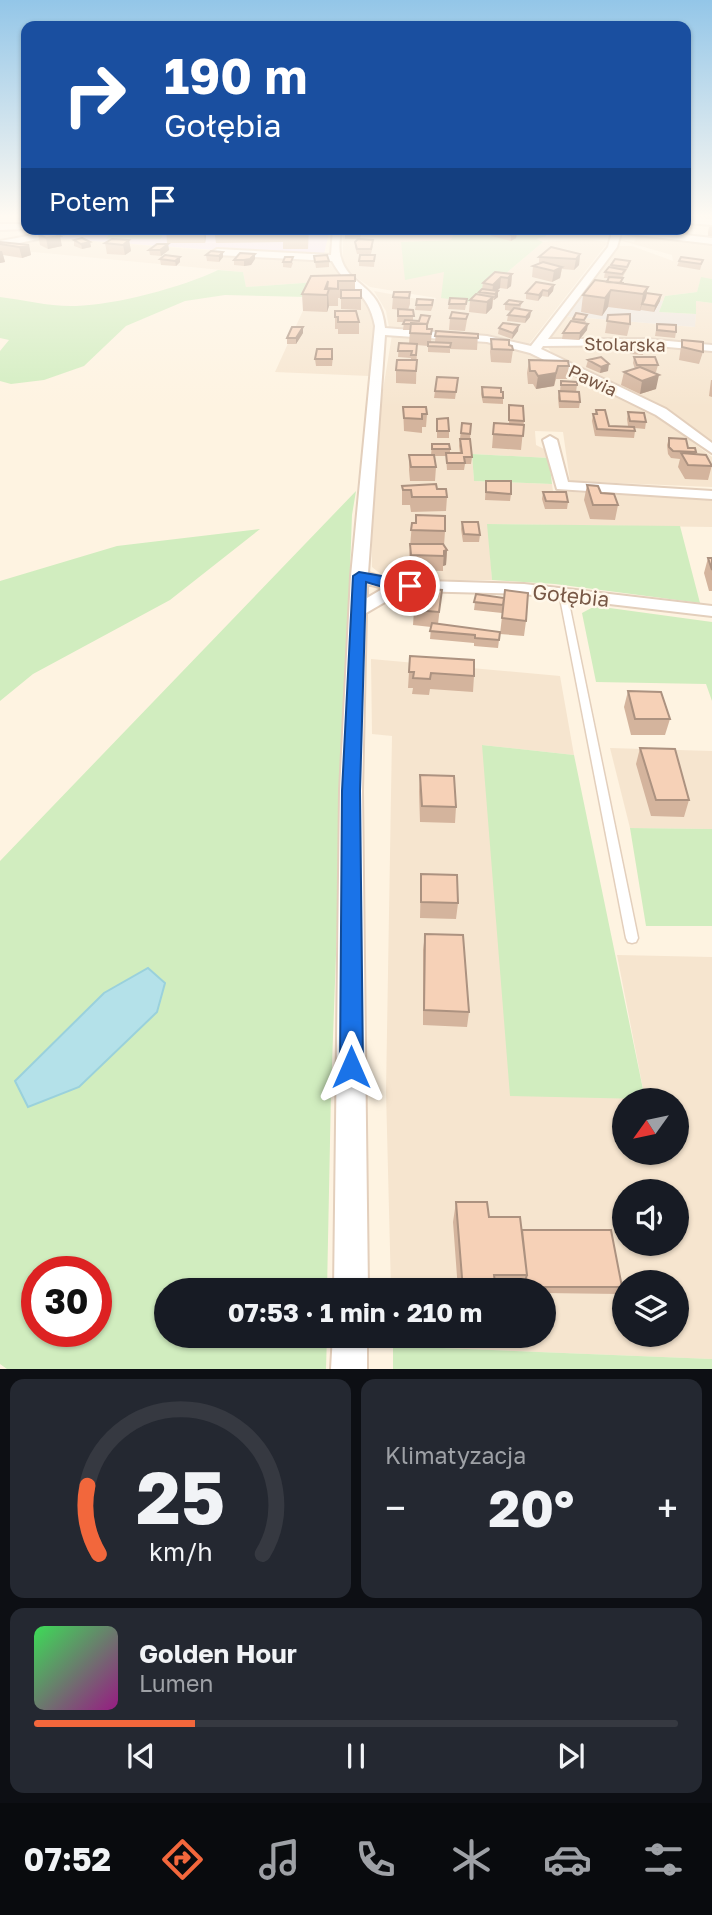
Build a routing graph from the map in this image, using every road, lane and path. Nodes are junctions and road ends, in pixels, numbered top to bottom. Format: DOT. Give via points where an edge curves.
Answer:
graph roads {
  1 [pos="353,280"];
  2 [pos="587,280"];
  3 [pos="380,331"];
  4 [pos="536,346"];
  5 [pos="712,348"];
  6 [pos="550,440"];
  7 [pos="712,449"];
  8 [pos="712,495"];
  9 [pos="359,576"];
  10 [pos="429,586"];
  11 [pos="563,593"];
  12 [pos="360,608"];
  13 [pos="712,611"];
  14 [pos="632,938"];
  15 [pos="351,1278"];
  16 [pos="350,1348"];
  17 [pos="349,1369"];
  1 -- 3 [label="street" via="374,301"];
  2 -- 4 [label="street"];
  3 -- 4 [label="street, Pawia"];
  3 -- 9 [label="street"];
  4 -- 5 [label="street, Stolarska" via="646,342"];
  4 -- 7 [label="street, Pawia" via="661,412"];
  6 -- 8 [label="street" via="562,486"];
  9 -- 10 [label="street, Gołębia" via="391,585"];
  9 -- 12 [label="street"];
  10 -- 11 [label="street, Gołębia"];
  10 -- 12 [label="street, Gołębia" via="392,591"];
  11 -- 13 [label="street, Gołębia"];
  11 -- 14 [label="lane"];
  12 -- 15 [label="street" via="351,791"];
  16 -- 17 [label="street"];
}
